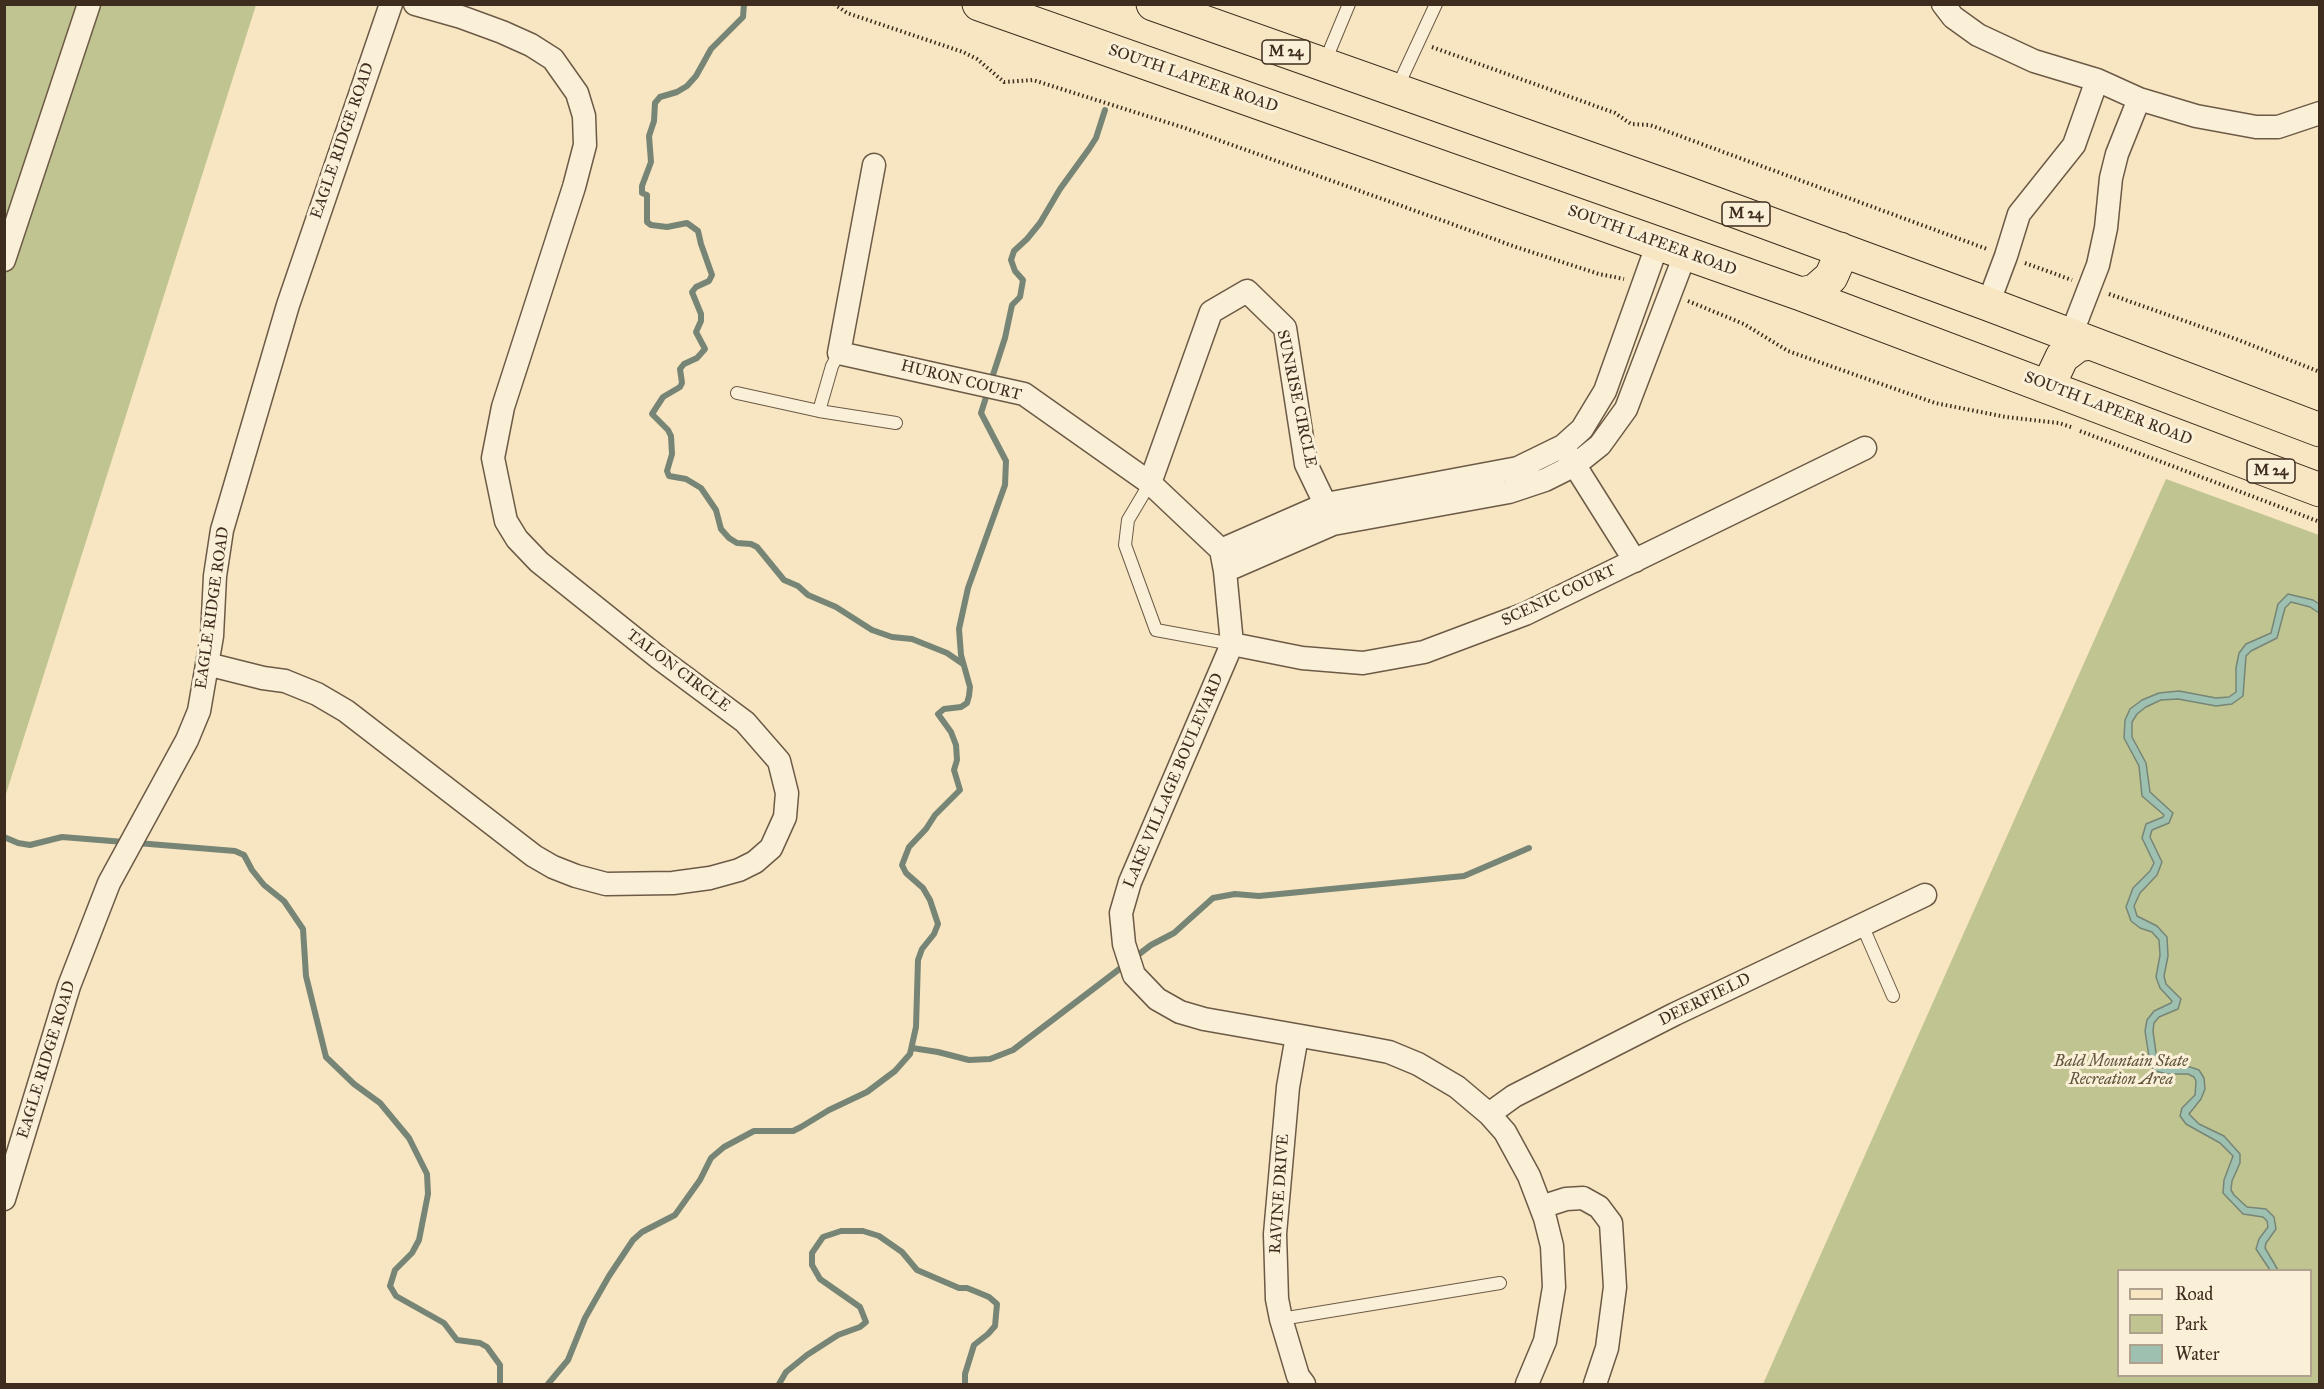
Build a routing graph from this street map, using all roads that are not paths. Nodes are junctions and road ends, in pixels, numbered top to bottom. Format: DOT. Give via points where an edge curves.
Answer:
graph roads {
  1 [pos="89,4"];
  2 [pos="391,4"];
  3 [pos="415,4"];
  4 [pos="979,4"];
  5 [pos="1154,4"];
  6 [pos="1348,4"];
  7 [pos="1436,4"];
  8 [pos="1943,4"];
  9 [pos="1324,65"];
  10 [pos="2097,80"];
  11 [pos="1396,90"];
  12 [pos="2139,99"];
  13 [pos="2319,113"];
  14 [pos="874,165"];
  15 [pos="1672,248"];
  16 [pos="1840,249"];
  17 [pos="4,260"];
  18 [pos="1801,294"];
  19 [pos="1988,304"];
  20 [pos="2081,339"];
  21 [pos="839,353"];
  22 [pos="2051,387"];
  23 [pos="737,393"];
  24 [pos="819,411"];
  25 [pos="896,423"];
  26 [pos="2319,430"];
  27 [pos="1865,448"];
  28 [pos="1569,456"];
  29 [pos="1150,483"];
  30 [pos="2319,490"];
  31 [pos="1330,514"];
  32 [pos="1223,560"];
  33 [pos="1635,561"];
  34 [pos="1232,644"];
  35 [pos="207,664"];
  36 [pos="1925,895"];
  37 [pos="1862,925"];
  38 [pos="1893,996"];
  39 [pos="1297,1036"];
  40 [pos="1489,1114"];
  41 [pos="4,1199"];
  42 [pos="1541,1207"];
  43 [pos="1500,1283"];
  44 [pos="1281,1319"];
  45 [pos="1304,1384"];
  46 [pos="1527,1384"];
  47 [pos="1595,1384"];
  1 -- 17 [label="street"];
  2 -- 35 [label="street, EAGLE RIDGE ROAD" via="288,305 222,530"];
  3 -- 35 [label="street, TALON CIRCLE" via="502,32 554,59 577,93 584,116 585,145 574,187 504,407 493,458 506,521 539,562 745,722 779,761 787,793 785,817 771,848 739,870 673,883 606,884 576,876 534,856 346,711 317,694 285,681"];
  4 -- 15 [label="main road, SOUTH LAPEER ROAD / M 24"];
  5 -- 9 [label="main road, M 24"];
  6 -- 9 [label="lane"];
  7 -- 11 [label="lane"];
  8 -- 10 [label="street" via="1978,35 2034,61"];
  9 -- 11 [label="main road, M 24"];
  10 -- 12 [label="street"];
  10 -- 19 [label="street" via="2074,145 2019,214"];
  11 -- 16 [label="main road, M 24"];
  12 -- 13 [label="street" via="2196,116 2256,127 2278,127"];
  12 -- 20 [label="street" via="2111,178 2106,228"];
  14 -- 21 [label="street"];
  15 -- 18 [label="main road, SOUTH LAPEER ROAD / M 24"];
  15 -- 28 [label="street" via="1605,391"];
  16 -- 18 [label="main road" via="1831,277 1815,291"];
  16 -- 19 [label="main road, M 24"];
  18 -- 22 [label="main road, SOUTH LAPEER ROAD / M 24"];
  19 -- 20 [label="main road, M 24"];
  20 -- 22 [label="main road" via="2062,357"];
  20 -- 26 [label="main road, M 24"];
  21 -- 24 [label="lane"];
  21 -- 29 [label="street, HURON COURT" via="1024,394"];
  22 -- 30 [label="main road, SOUTH LAPEER ROAD / M 24"];
  23 -- 24 [label="lane"];
  24 -- 25 [label="lane"];
  27 -- 33 [label="street, SCENIC COURT"];
  28 -- 31 [label="street"];
  28 -- 33 [label="street"];
  29 -- 31 [label="street, SUNRISE CIRCLE" via="1211,312 1247,291 1285,328 1306,464"];
  29 -- 32 [label="street, HURON COURT"];
  29 -- 34 [label="lane" via="1128,520 1125,545 1156,630"];
  31 -- 32 [label="street"];
  32 -- 34 [label="street, LAKE VILLAGE BOULEVARD"];
  33 -- 34 [label="street, SCENIC COURT" via="1525,614 1424,652 1363,663 1302,658"];
  34 -- 39 [label="street, LAKE VILLAGE BOULEVARD" via="1130,882 1121,913 1124,944 1134,975 1157,999 1180,1012"];
  35 -- 41 [label="street, EAGLE RIDGE ROAD" via="199,711 187,740 109,883 73,976"];
  36 -- 37 [label="street, DEERFIELD"];
  37 -- 38 [label="lane"];
  37 -- 40 [label="street, DEERFIELD" via="1675,1014 1514,1096"];
  39 -- 40 [label="street, LAKE VILLAGE BOULEVARD" via="1389,1052 1457,1087"];
  39 -- 44 [label="street, RAVINE DRIVE" via="1288,1087 1275,1234"];
  40 -- 42 [label="street" via="1505,1132"];
  42 -- 46 [label="street" via="1552,1246 1554,1287 1545,1341"];
  42 -- 47 [label="street" via="1583,1198 1599,1207 1611,1223 1615,1287 1607,1348"];
  43 -- 44 [label="lane"];
  44 -- 45 [label="street, RAVINE DRIVE"];
}
